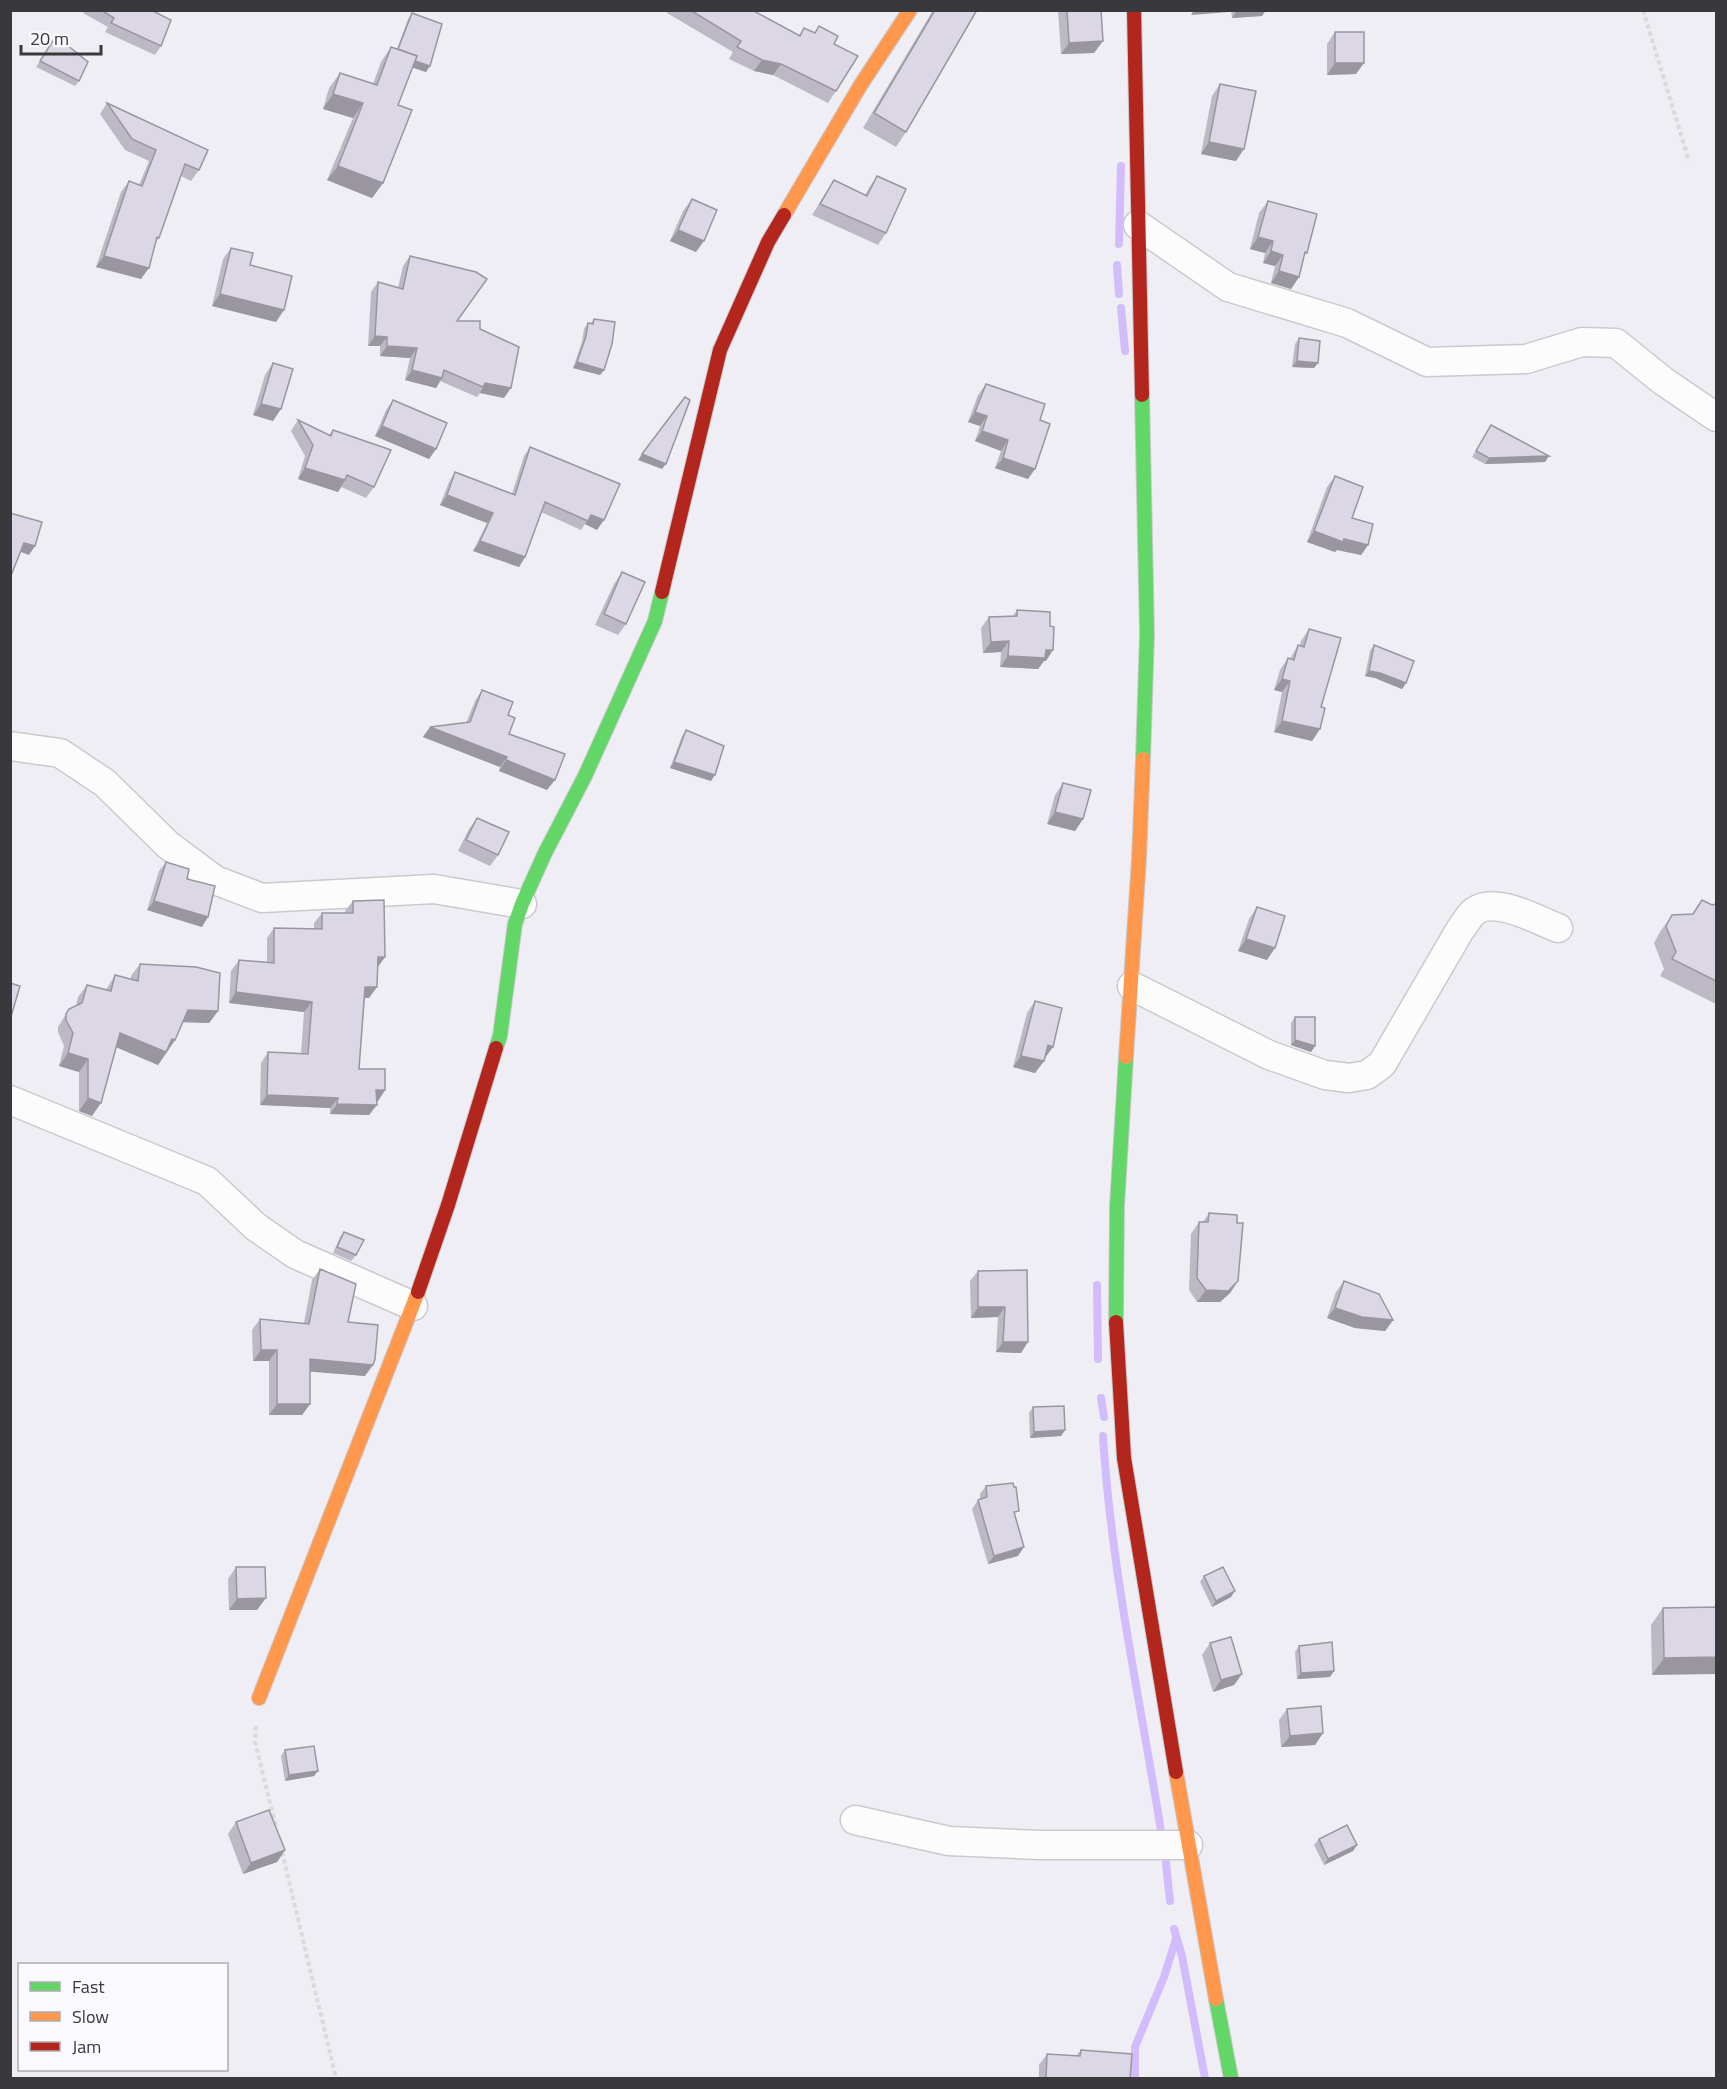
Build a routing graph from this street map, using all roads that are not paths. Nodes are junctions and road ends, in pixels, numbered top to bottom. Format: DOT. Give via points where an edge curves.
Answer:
graph roads {
  1 [pos="910,10"];
  2 [pos="1134,10"];
  3 [pos="1138,225"];
  4 [pos="1716,417"];
  5 [pos="10,746"];
  6 [pos="522,904"];
  7 [pos="1558,928"];
  8 [pos="1132,986"];
  9 [pos="10,1100"];
  10 [pos="413,1306"];
  11 [pos="259,1698"];
  12 [pos="855,1820"];
  13 [pos="1188,1845"];
  14 [pos="1231,2079"];
  1 -- 6 [label="street" via="768,242 720,350 655,621"];
  2 -- 3 [label="street"];
  3 -- 4 [label="street" via="1228,287 1347,323 1427,362 1526,359 1582,342 1616,343"];
  3 -- 8 [label="street" via="1147,634"];
  5 -- 6 [label="street" via="60,753 105,783 168,845 215,880 262,898 434,888"];
  6 -- 10 [label="street" via="515,924 500,1036"];
  7 -- 8 [label="street" via="1501,906 1485,906 1474,912 1382,1064 1367,1075 1349,1078 1325,1075 1269,1056"];
  8 -- 13 [label="street" via="1117,1206 1116,1333 1124,1458"];
  9 -- 10 [label="street" via="207,1180 256,1227 295,1254"];
  10 -- 11 [label="street"];
  12 -- 13 [label="street" via="949,1841"];
  13 -- 14 [label="street"];
}
